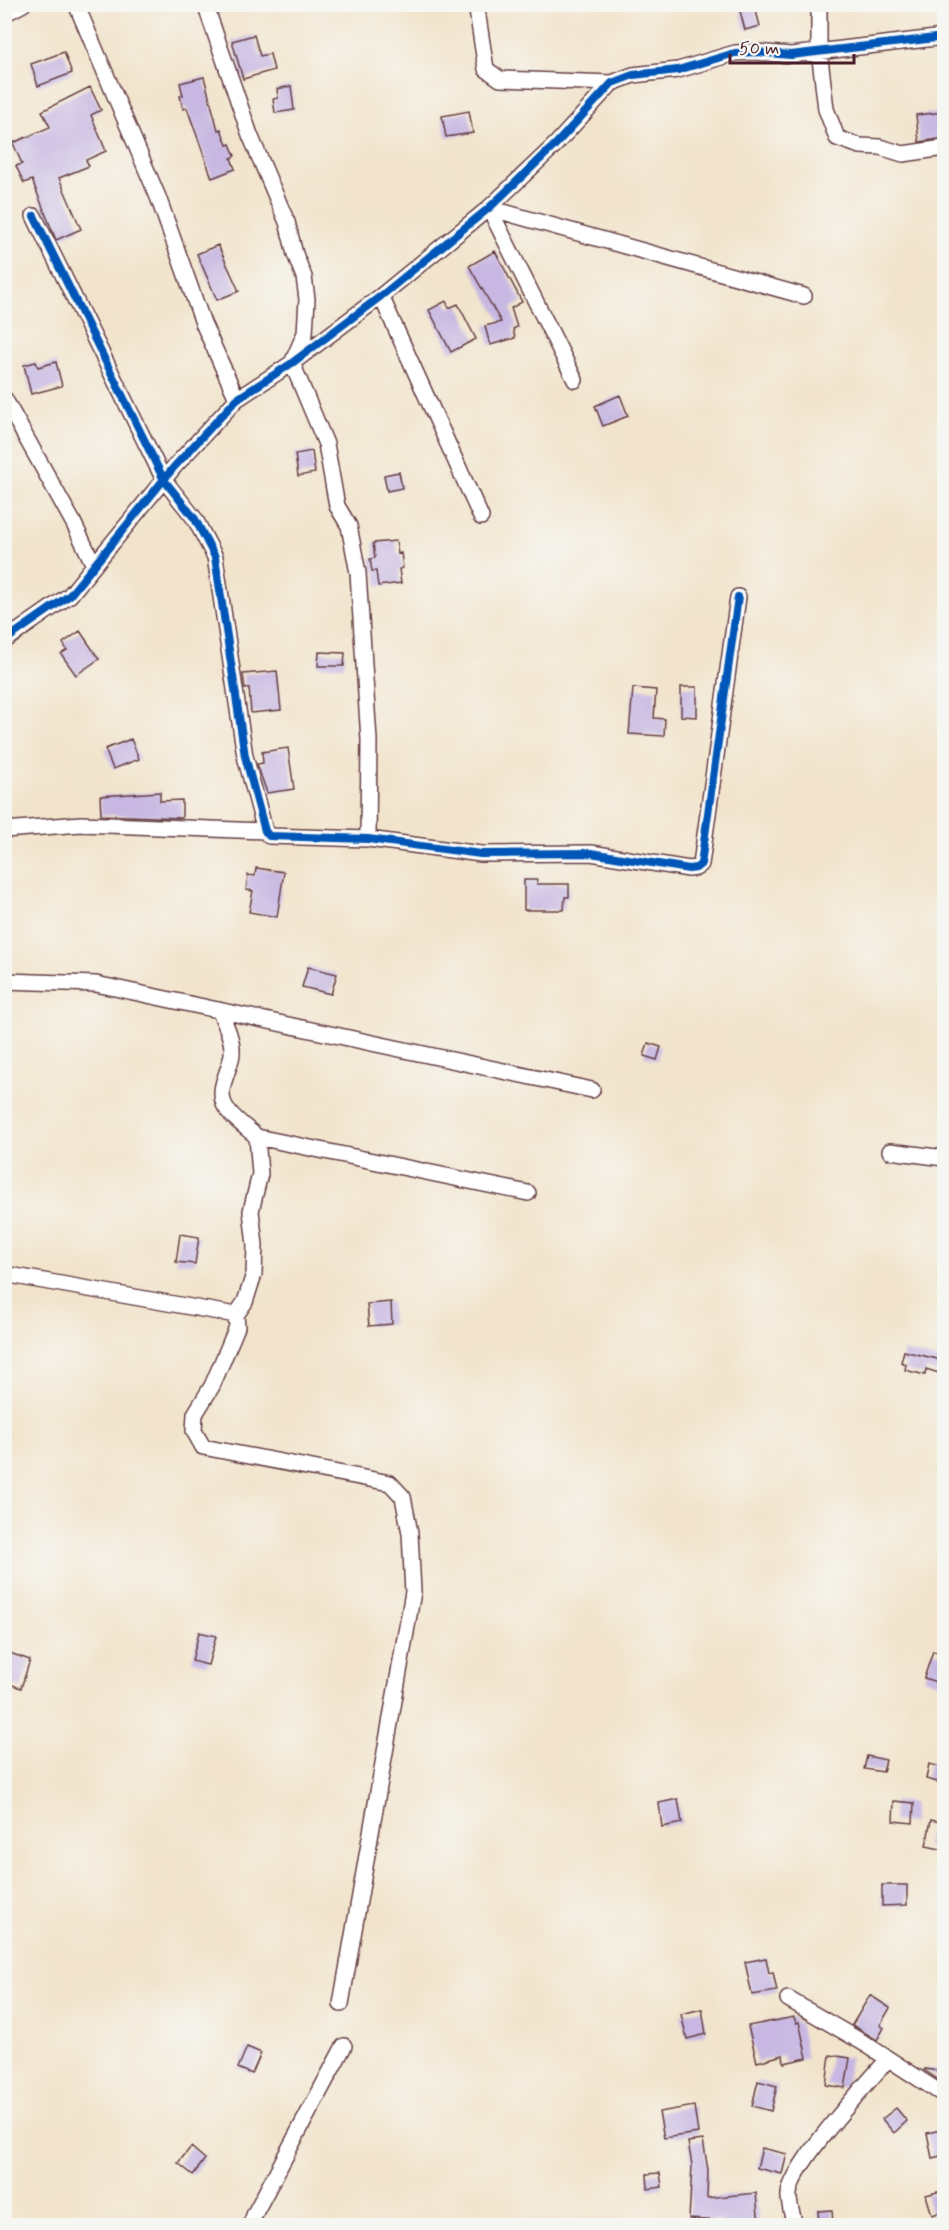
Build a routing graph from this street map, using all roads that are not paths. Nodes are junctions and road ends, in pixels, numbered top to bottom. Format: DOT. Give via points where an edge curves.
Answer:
graph roads {
  1 [pos="23,4"];
  2 [pos="76,4"];
  3 [pos="206,4"];
  4 [pos="476,4"];
  5 [pos="819,4"];
  6 [pos="4,14"];
  7 [pos="945,37"];
  8 [pos="819,50"];
  9 [pos="612,83"];
  10 [pos="945,148"];
  11 [pos="489,208"];
  12 [pos="34,216"];
  13 [pos="381,296"];
  14 [pos="804,296"];
  15 [pos="292,363"];
  16 [pos="574,380"];
  17 [pos="4,398"];
  18 [pos="237,399"];
  19 [pos="164,480"];
  20 [pos="481,517"];
  21 [pos="94,565"];
  22 [pos="738,597"];
  23 [pos="4,641"];
  24 [pos="4,830"];
  25 [pos="265,831"];
  26 [pos="368,839"];
  27 [pos="4,981"];
  28 [pos="219,1010"];
  29 [pos="592,1090"];
  30 [pos="257,1137"];
  31 [pos="890,1151"];
  32 [pos="945,1158"];
  33 [pos="528,1192"];
  34 [pos="4,1274"];
  35 [pos="236,1315"];
  36 [pos="788,1999"];
  37 [pos="342,2004"];
  38 [pos="344,2046"];
  39 [pos="888,2059"];
  40 [pos="945,2095"];
  41 [pos="250,2226"];
  42 [pos="795,2226"];
  1 -- 6 [label="street"];
  2 -- 18 [label="street" via="158,197 203,323"];
  3 -- 15 [label="street" via="250,135 287,222 303,277 307,298 305,333"];
  4 -- 9 [label="street" via="486,69 500,79"];
  5 -- 8 [label="street"];
  7 -- 8 [label="street"];
  8 -- 9 [label="street" via="791,55 735,53 678,70 633,75"];
  8 -- 10 [label="street" via="826,109 837,138 903,154"];
  9 -- 11 [label="street"];
  11 -- 13 [label="street"];
  11 -- 14 [label="street"];
  11 -- 16 [label="street"];
  12 -- 19 [label="street"];
  13 -- 15 [label="street"];
  13 -- 20 [label="street"];
  15 -- 18 [label="street"];
  15 -- 26 [label="street" via="326,444 337,506 349,526 358,573 369,740"];
  17 -- 21 [label="street"];
  18 -- 19 [label="street"];
  19 -- 21 [label="street"];
  19 -- 25 [label="street" via="195,519 215,557 245,756"];
  21 -- 23 [label="street" via="70,595"];
  22 -- 26 [label="street" via="701,864 696,868 591,853 481,854"];
  24 -- 25 [label="street" via="81,824"];
  25 -- 26 [label="street" via="269,836"];
  27 -- 28 [label="street" via="96,984"];
  28 -- 29 [label="street"];
  28 -- 30 [label="street" via="227,1026 232,1054 223,1084 224,1104"];
  30 -- 33 [label="street"];
  30 -- 35 [label="street" via="260,1174 251,1211 254,1274 245,1302"];
  31 -- 32 [label="street"];
  34 -- 35 [label="street"];
  35 -- 37 [label="street" via="237,1327 212,1386 195,1414 194,1431 203,1447 390,1483 404,1497 410,1533 413,1592"];
  36 -- 39 [label="street"];
  38 -- 41 [label="street"];
  39 -- 40 [label="street"];
  39 -- 42 [label="street" via="825,2133 795,2176 789,2194"];
}
